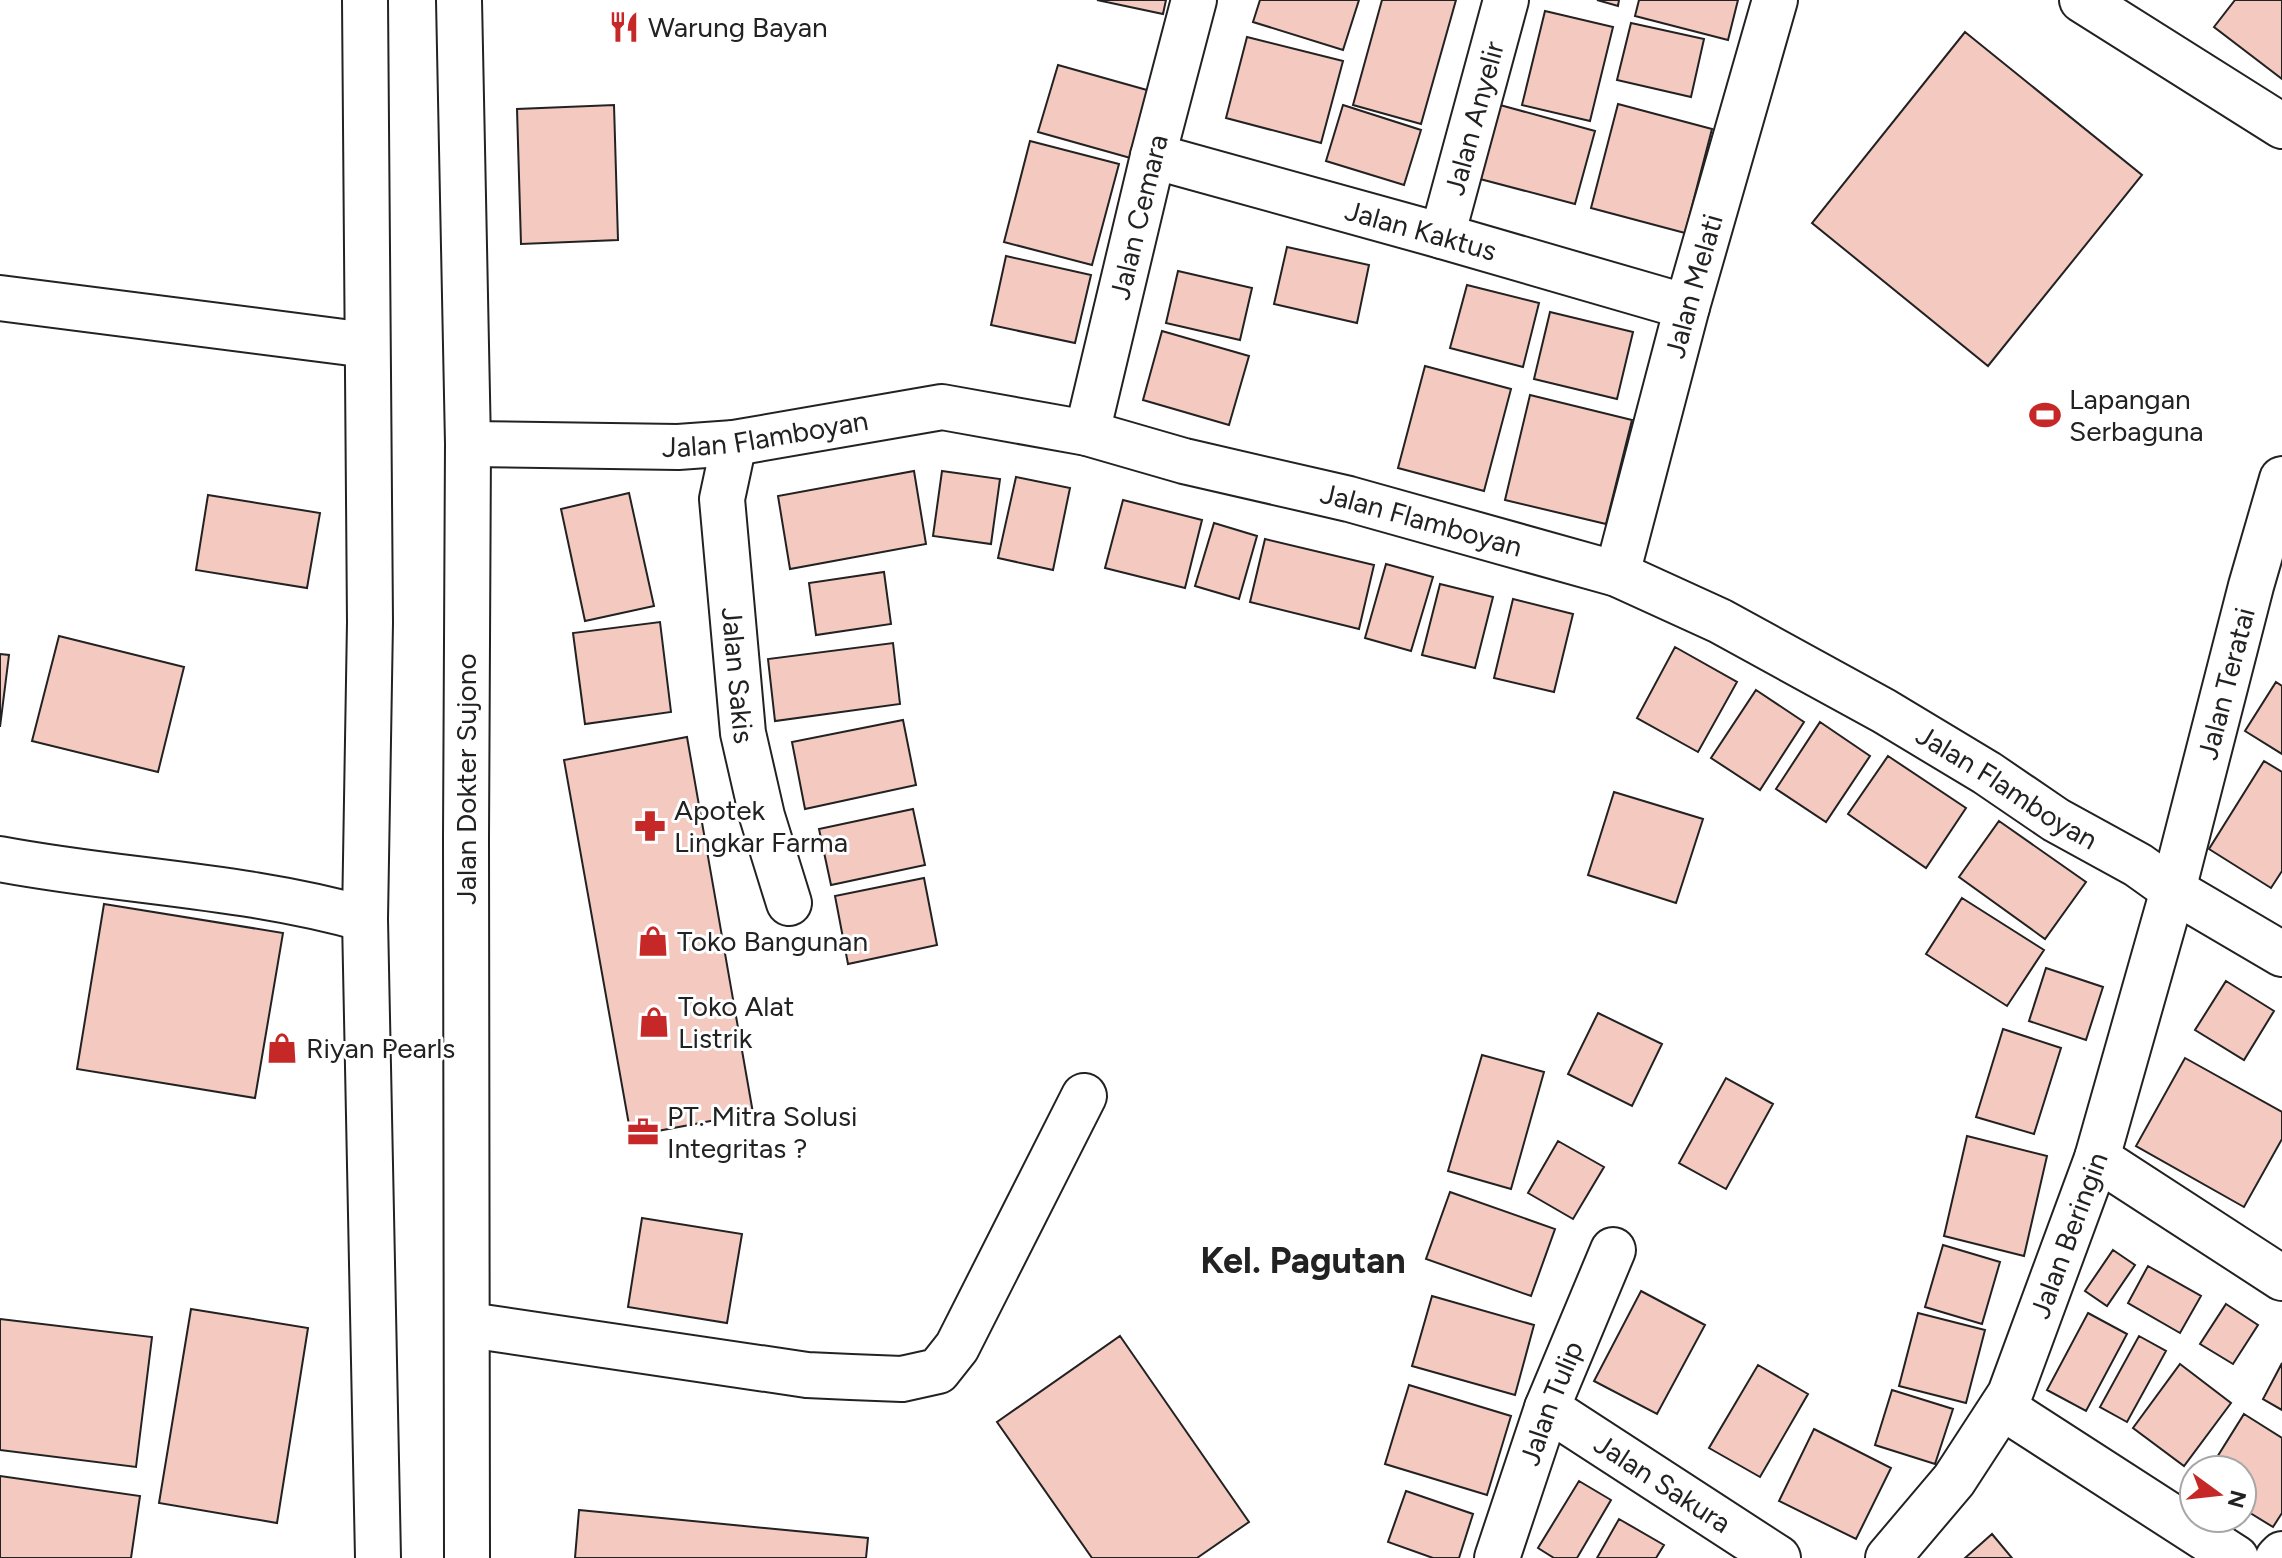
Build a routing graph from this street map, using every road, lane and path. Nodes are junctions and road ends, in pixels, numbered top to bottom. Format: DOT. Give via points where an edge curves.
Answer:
graph roads {
  1 [pos="365,0"];
  2 [pos="459,0"];
  3 [pos="1194,0"];
  4 [pos="1506,0"];
  5 [pos="1775,0"];
  6 [pos="2082,0"];
  7 [pos="2282,126"];
  8 [pos="1153,156"];
  9 [pos="1442,236"];
  10 [pos="0,298"];
  11 [pos="1687,307"];
  12 [pos="367,345"];
  13 [pos="1087,433"];
  14 [pos="734,443"];
  15 [pos="468,444"];
  16 [pos="2282,479"];
  17 [pos="1617,574"];
  18 [pos="2267,596"];
  19 [pos="0,859"];
  20 [pos="2173,890"];
  21 [pos="789,903"];
  22 [pos="365,919"];
  23 [pos="2282,954"];
  24 [pos="1084,1096"];
  25 [pos="2097,1158"];
  26 [pos="1613,1250"];
  27 [pos="2282,1278"];
  28 [pos="469,1325"];
  29 [pos="2002,1407"];
  30 [pos="1547,1408"];
  31 [pos="1894,1553"];
  32 [pos="378,1558"];
  33 [pos="467,1558"];
  34 [pos="1497,1558"];
  35 [pos="1778,1558"];
  36 [pos="2236,1558"];
  1 -- 12 [label="main road"];
  2 -- 15 [label="main road, Jalan Dokter Sujono"];
  3 -- 8 [label="main road, Jalan Cemara"];
  4 -- 9 [label="main road, Jalan Anyelir"];
  5 -- 11 [label="main road, Jalan Melati"];
  6 -- 7 [label="main road"];
  8 -- 9 [label="main road, Jalan Kaktus"];
  8 -- 13 [label="main road, Jalan Cemara"];
  9 -- 11 [label="main road, Jalan Kaktus"];
  10 -- 12 [label="main road"];
  11 -- 17 [label="main road, Jalan Melati"];
  12 -- 22 [label="main road"];
  13 -- 14 [label="main road, Jalan Flamboyan" via="942,407"];
  13 -- 17 [label="main road, Jalan Flamboyan"];
  14 -- 15 [label="main road, Jalan Flamboyan"];
  14 -- 21 [label="main road, Jalan Sakis" via="722,499 743,733"];
  15 -- 28 [label="main road, Jalan Dokter Sujono"];
  16 -- 18 [label="main road, Jalan Teratai"];
  17 -- 20 [label="main road, Jalan Flamboyan" via="1720,621 1884,711"];
  18 -- 20 [label="main road, Jalan Teratai"];
  19 -- 22 [label="main road" via="257,893"];
  20 -- 23 [label="main road, Jalan Flamboyan"];
  20 -- 25 [label="main road, Jalan Beringin"];
  22 -- 32 [label="main road"];
  24 -- 28 [label="main road" via="957,1347 938,1371 902,1379 807,1375"];
  25 -- 27 [label="main road"];
  25 -- 29 [label="main road, Jalan Beringin"];
  26 -- 30 [label="main road, Jalan Tulip"];
  28 -- 33 [label="main road, Jalan Dokter Sujono"];
  29 -- 31 [label="main road, Jalan Beringin" via="1954,1480"];
  29 -- 36 [label="main road"];
  30 -- 34 [label="main road, Jalan Tulip"];
  30 -- 35 [label="main road, Jalan Sakura"];
}
